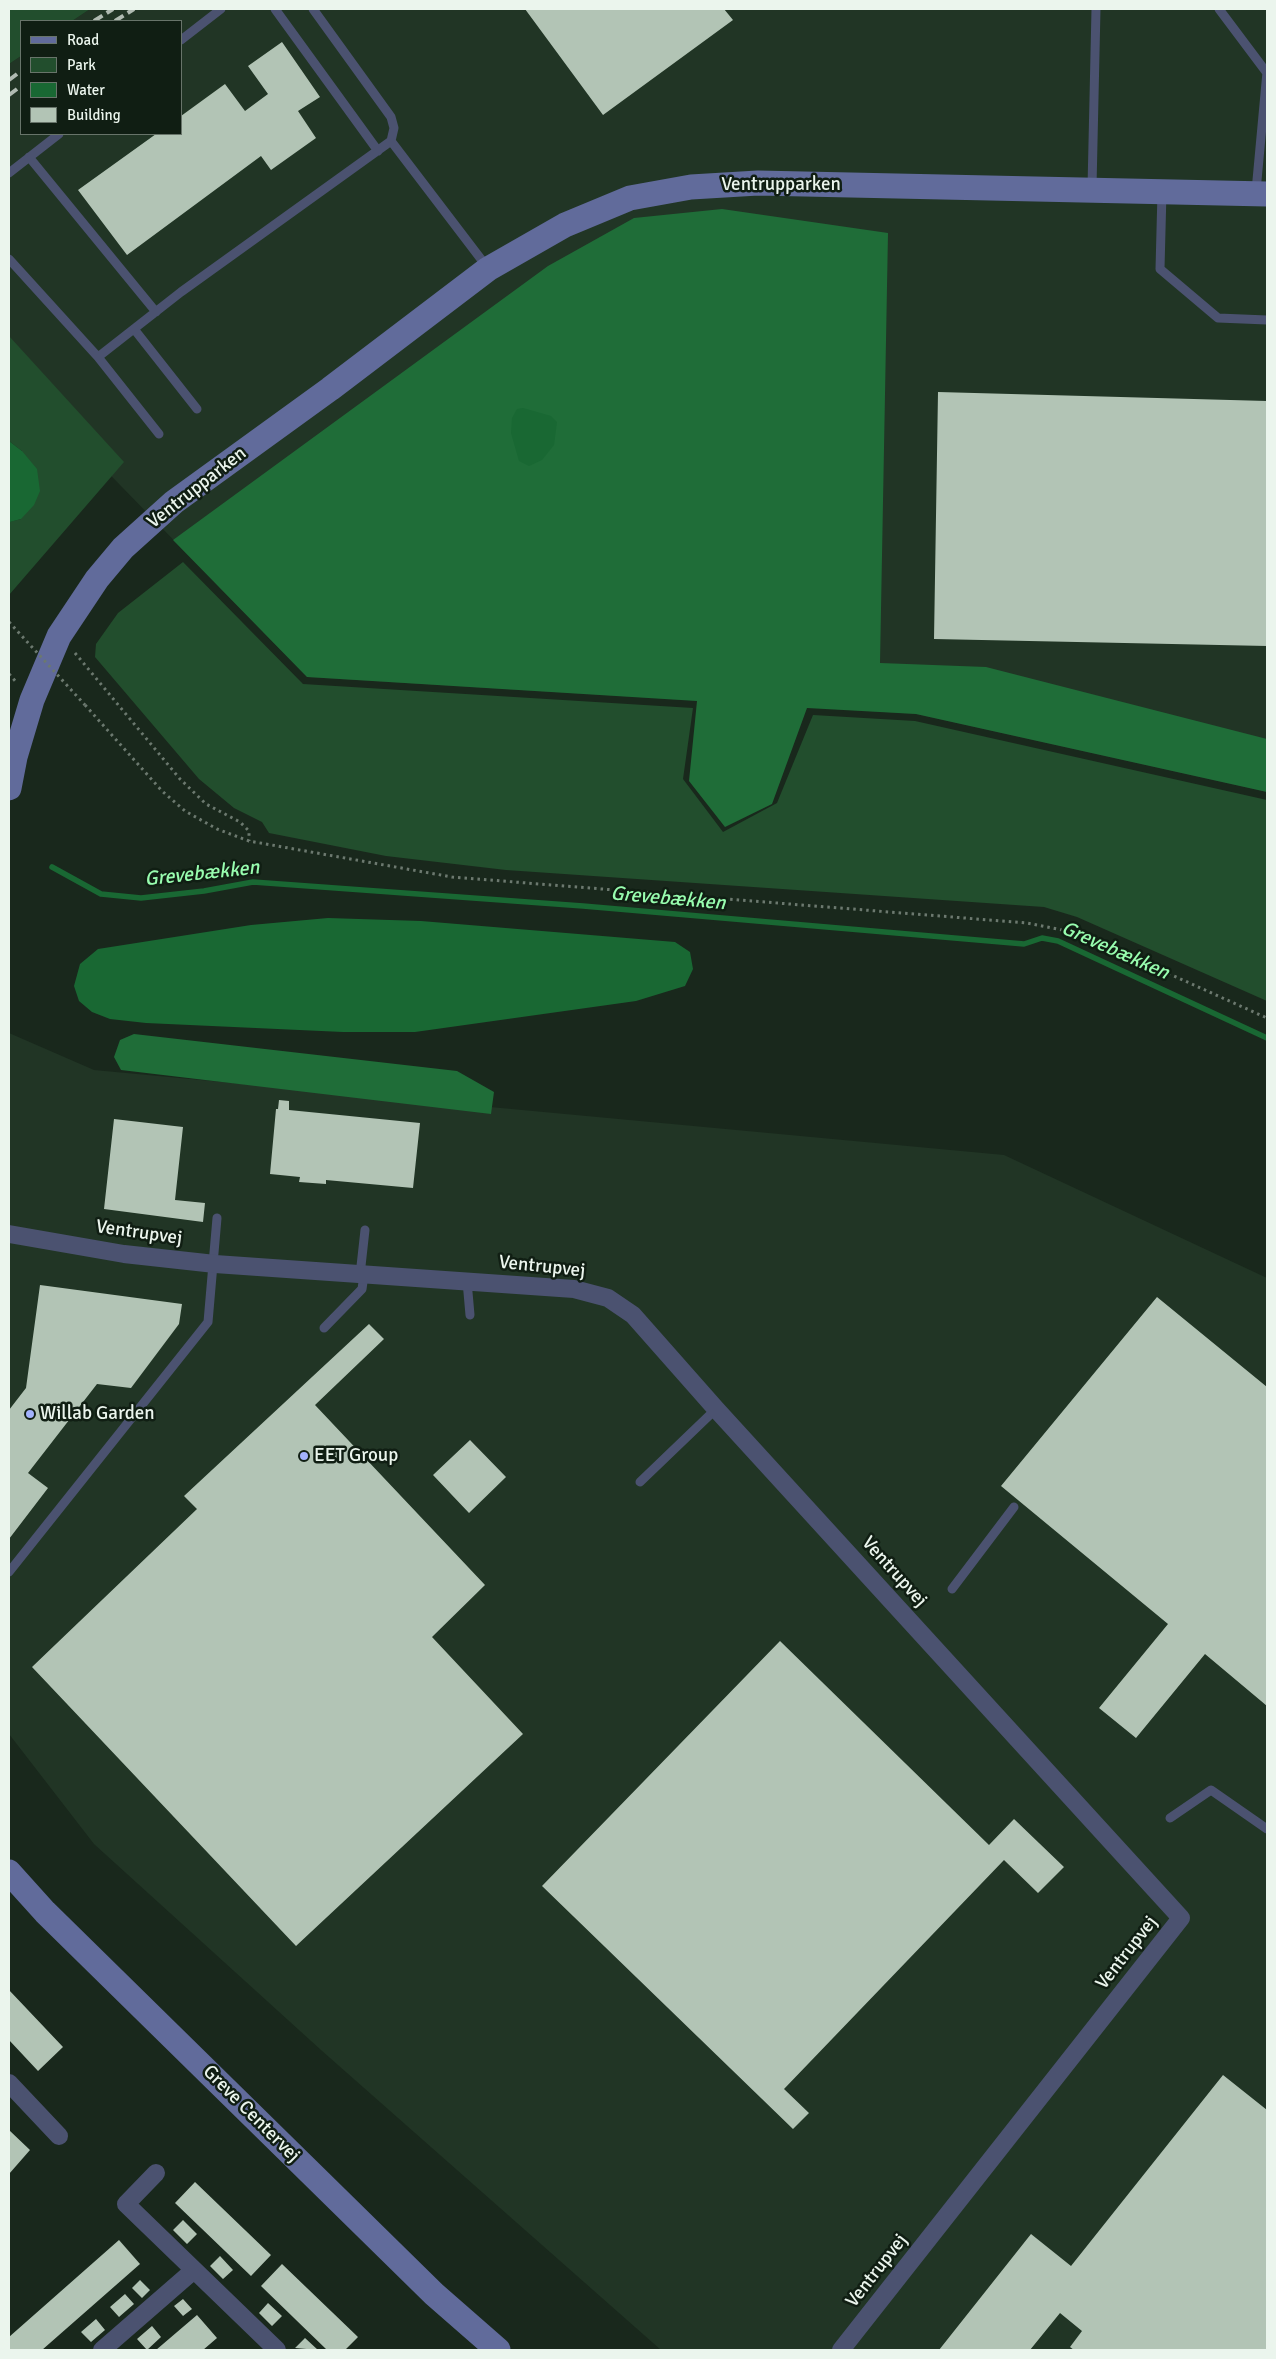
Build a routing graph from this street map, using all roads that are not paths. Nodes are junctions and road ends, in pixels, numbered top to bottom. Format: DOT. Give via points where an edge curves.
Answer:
graph roads {
  1 [pos="222,9"];
  2 [pos="275,9"];
  3 [pos="313,9"];
  4 [pos="1096,9"];
  5 [pos="1219,9"];
  6 [pos="182,39"];
  7 [pos="1267,73"];
  8 [pos="58,135"];
  9 [pos="391,141"];
  10 [pos="378,151"];
  11 [pos="29,157"];
  12 [pos="9,173"];
  13 [pos="1092,190"];
  14 [pos="1162,192"];
  15 [pos="1262,194"];
  16 [pos="9,259"];
  17 [pos="488,269"];
  18 [pos="156,312"];
  19 [pos="1267,320"];
  20 [pos="134,329"];
  21 [pos="98,357"];
  22 [pos="197,409"];
  23 [pos="159,434"];
  24 [pos="9,788"];
  25 [pos="217,1218"];
  26 [pos="365,1230"];
  27 [pos="9,1234"];
  28 [pos="215,1264"];
  29 [pos="362,1275"];
  30 [pos="467,1281"];
  31 [pos="470,1315"];
  32 [pos="324,1328"];
  33 [pos="716,1409"];
  34 [pos="640,1482"];
  35 [pos="1014,1508"];
  36 [pos="9,1572"];
  37 [pos="952,1589"];
  38 [pos="1170,1818"];
  39 [pos="1267,1829"];
  40 [pos="9,1872"];
  41 [pos="9,2083"];
  42 [pos="58,2136"];
  43 [pos="156,2173"];
  44 [pos="194,2270"];
  45 [pos="102,2350"];
  46 [pos="277,2350"];
  47 [pos="498,2350"];
  48 [pos="841,2350"];
  1 -- 6 [label="lane"];
  2 -- 10 [label="lane"];
  3 -- 9 [label="lane" via="391,117 394,128"];
  4 -- 13 [label="lane"];
  5 -- 7 [label="lane"];
  7 -- 15 [label="lane"];
  8 -- 11 [label="lane"];
  9 -- 10 [label="lane"];
  9 -- 17 [label="lane"];
  10 -- 18 [label="lane"];
  11 -- 12 [label="lane"];
  11 -- 18 [label="lane"];
  13 -- 14 [label="street, Ventrupparken"];
  13 -- 17 [label="street, Ventrupparken" via="758,183 691,187 630,198 566,225"];
  14 -- 15 [label="street, Ventrupparken"];
  14 -- 19 [label="lane" via="1160,269 1218,318"];
  16 -- 21 [label="lane"];
  17 -- 24 [label="street, Ventrupparken" via="330,390 174,502 123,548 97,579 59,636 32,700"];
  18 -- 20 [label="lane"];
  20 -- 21 [label="lane"];
  20 -- 22 [label="lane"];
  21 -- 23 [label="lane"];
  25 -- 28 [label="lane"];
  26 -- 29 [label="lane"];
  27 -- 28 [label="street, Ventrupvej" via="124,1254"];
  28 -- 29 [label="street, Ventrupvej"];
  28 -- 36 [label="lane" via="208,1322"];
  29 -- 30 [label="street, Ventrupvej"];
  29 -- 32 [label="lane" via="362,1288"];
  30 -- 31 [label="lane"];
  30 -- 33 [label="street, Ventrupvej" via="574,1289 608,1298 633,1315"];
  33 -- 34 [label="lane"];
  33 -- 48 [label="street, Ventrupvej" via="1181,1918"];
  35 -- 37 [label="lane"];
  38 -- 39 [label="lane" via="1211,1790"];
  40 -- 47 [label="street, Greve Centervej" via="45,1912 434,2294"];
  41 -- 42 [label="street"];
  43 -- 44 [label="street" via="126,2204"];
  44 -- 45 [label="street"];
  44 -- 46 [label="street"];
}
